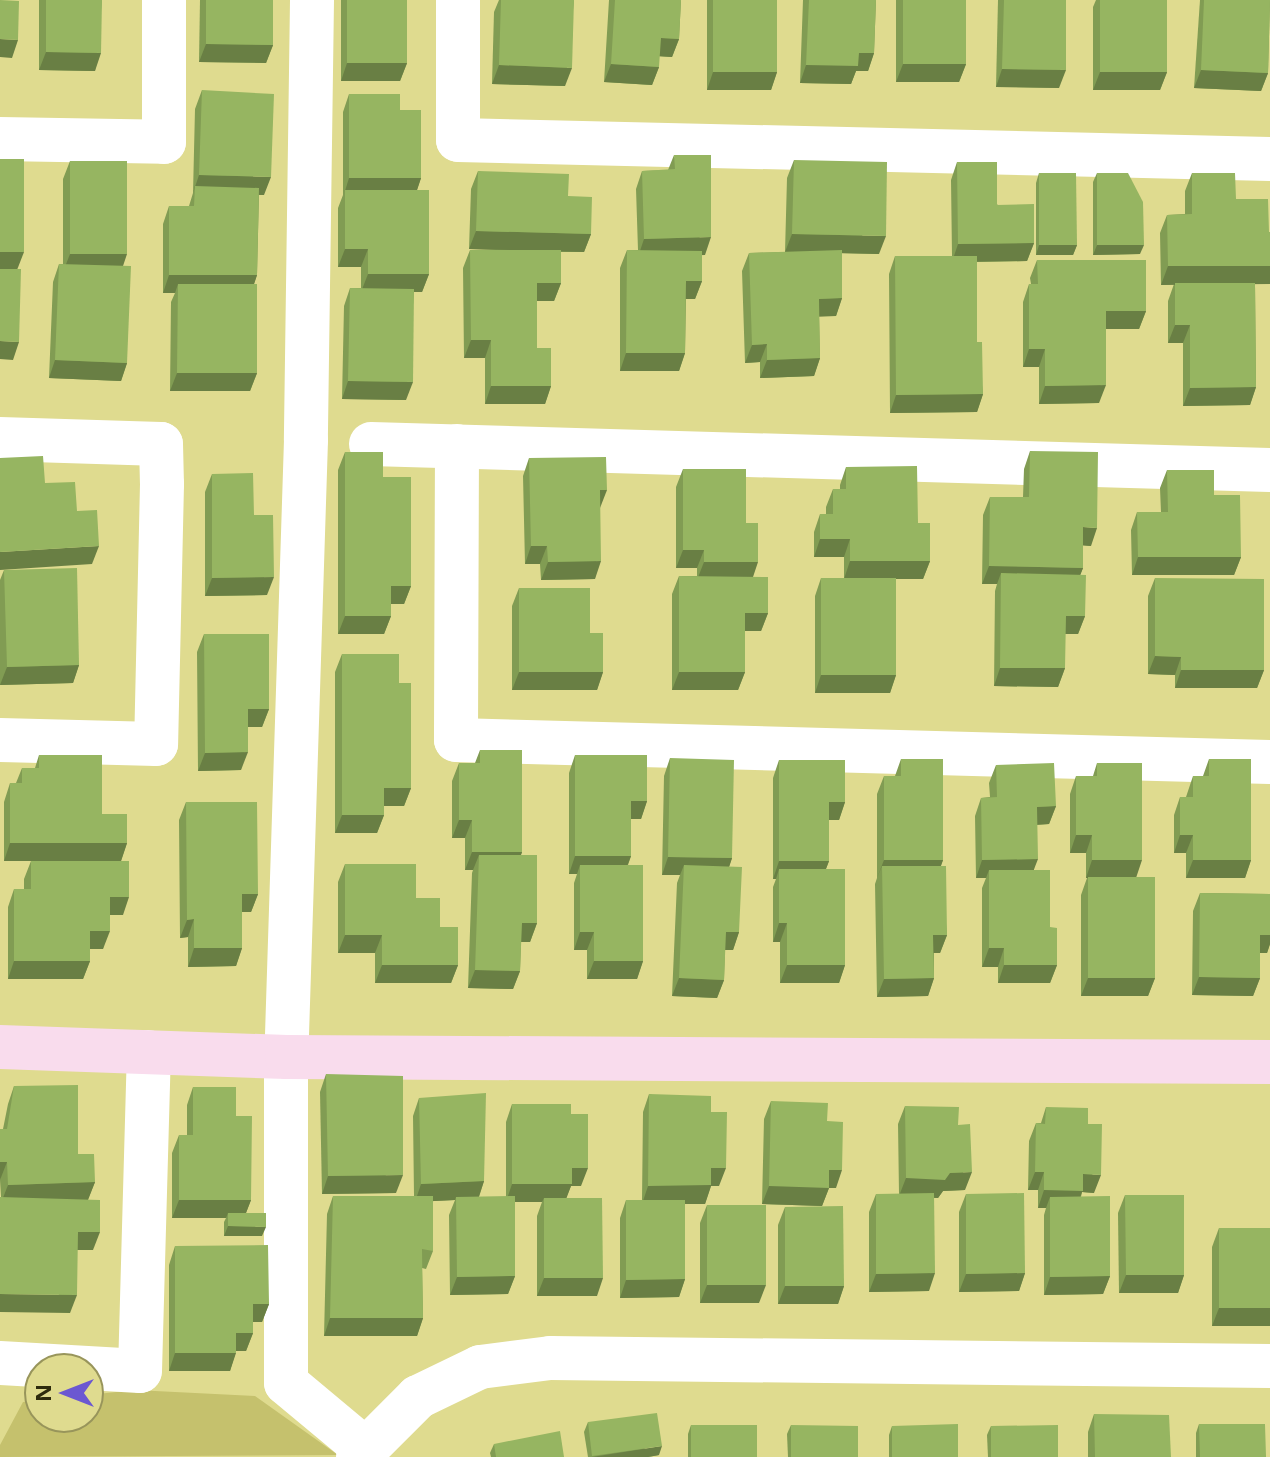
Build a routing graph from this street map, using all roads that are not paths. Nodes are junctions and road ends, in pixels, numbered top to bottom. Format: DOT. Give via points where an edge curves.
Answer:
graph roads {
  1 [pos="164,0"];
  2 [pos="312,0"];
  3 [pos="458,0"];
  4 [pos="0,139"];
  5 [pos="1270,159"];
  6 [pos="0,439"];
  7 [pos="371,444"];
  8 [pos="457,446"];
  9 [pos="1270,470"];
  10 [pos="0,740"];
  11 [pos="1270,762"];
  12 [pos="0,1047"];
  13 [pos="149,1052"];
  14 [pos="287,1057"];
  15 [pos="1270,1062"];
  16 [pos="0,1363"];
  17 [pos="1270,1366"];
  18 [pos="361,1452"];
  1 -- 4 [label="street" via="164,142"];
  2 -- 14 [label="street" via="306,440"];
  3 -- 5 [label="street" via="458,140"];
  6 -- 10 [label="street" via="161,444 162,484 156,744"];
  7 -- 8 [label="street"];
  8 -- 9 [label="street"];
  8 -- 11 [label="street" via="456,740"];
  12 -- 13 [label="street"];
  13 -- 14 [label="street"];
  13 -- 16 [label="street" via="140,1371"];
  14 -- 15 [label="street"];
  14 -- 18 [label="street" via="286,1383"];
  17 -- 18 [label="street" via="550,1358 480,1367 418,1397"];
}
